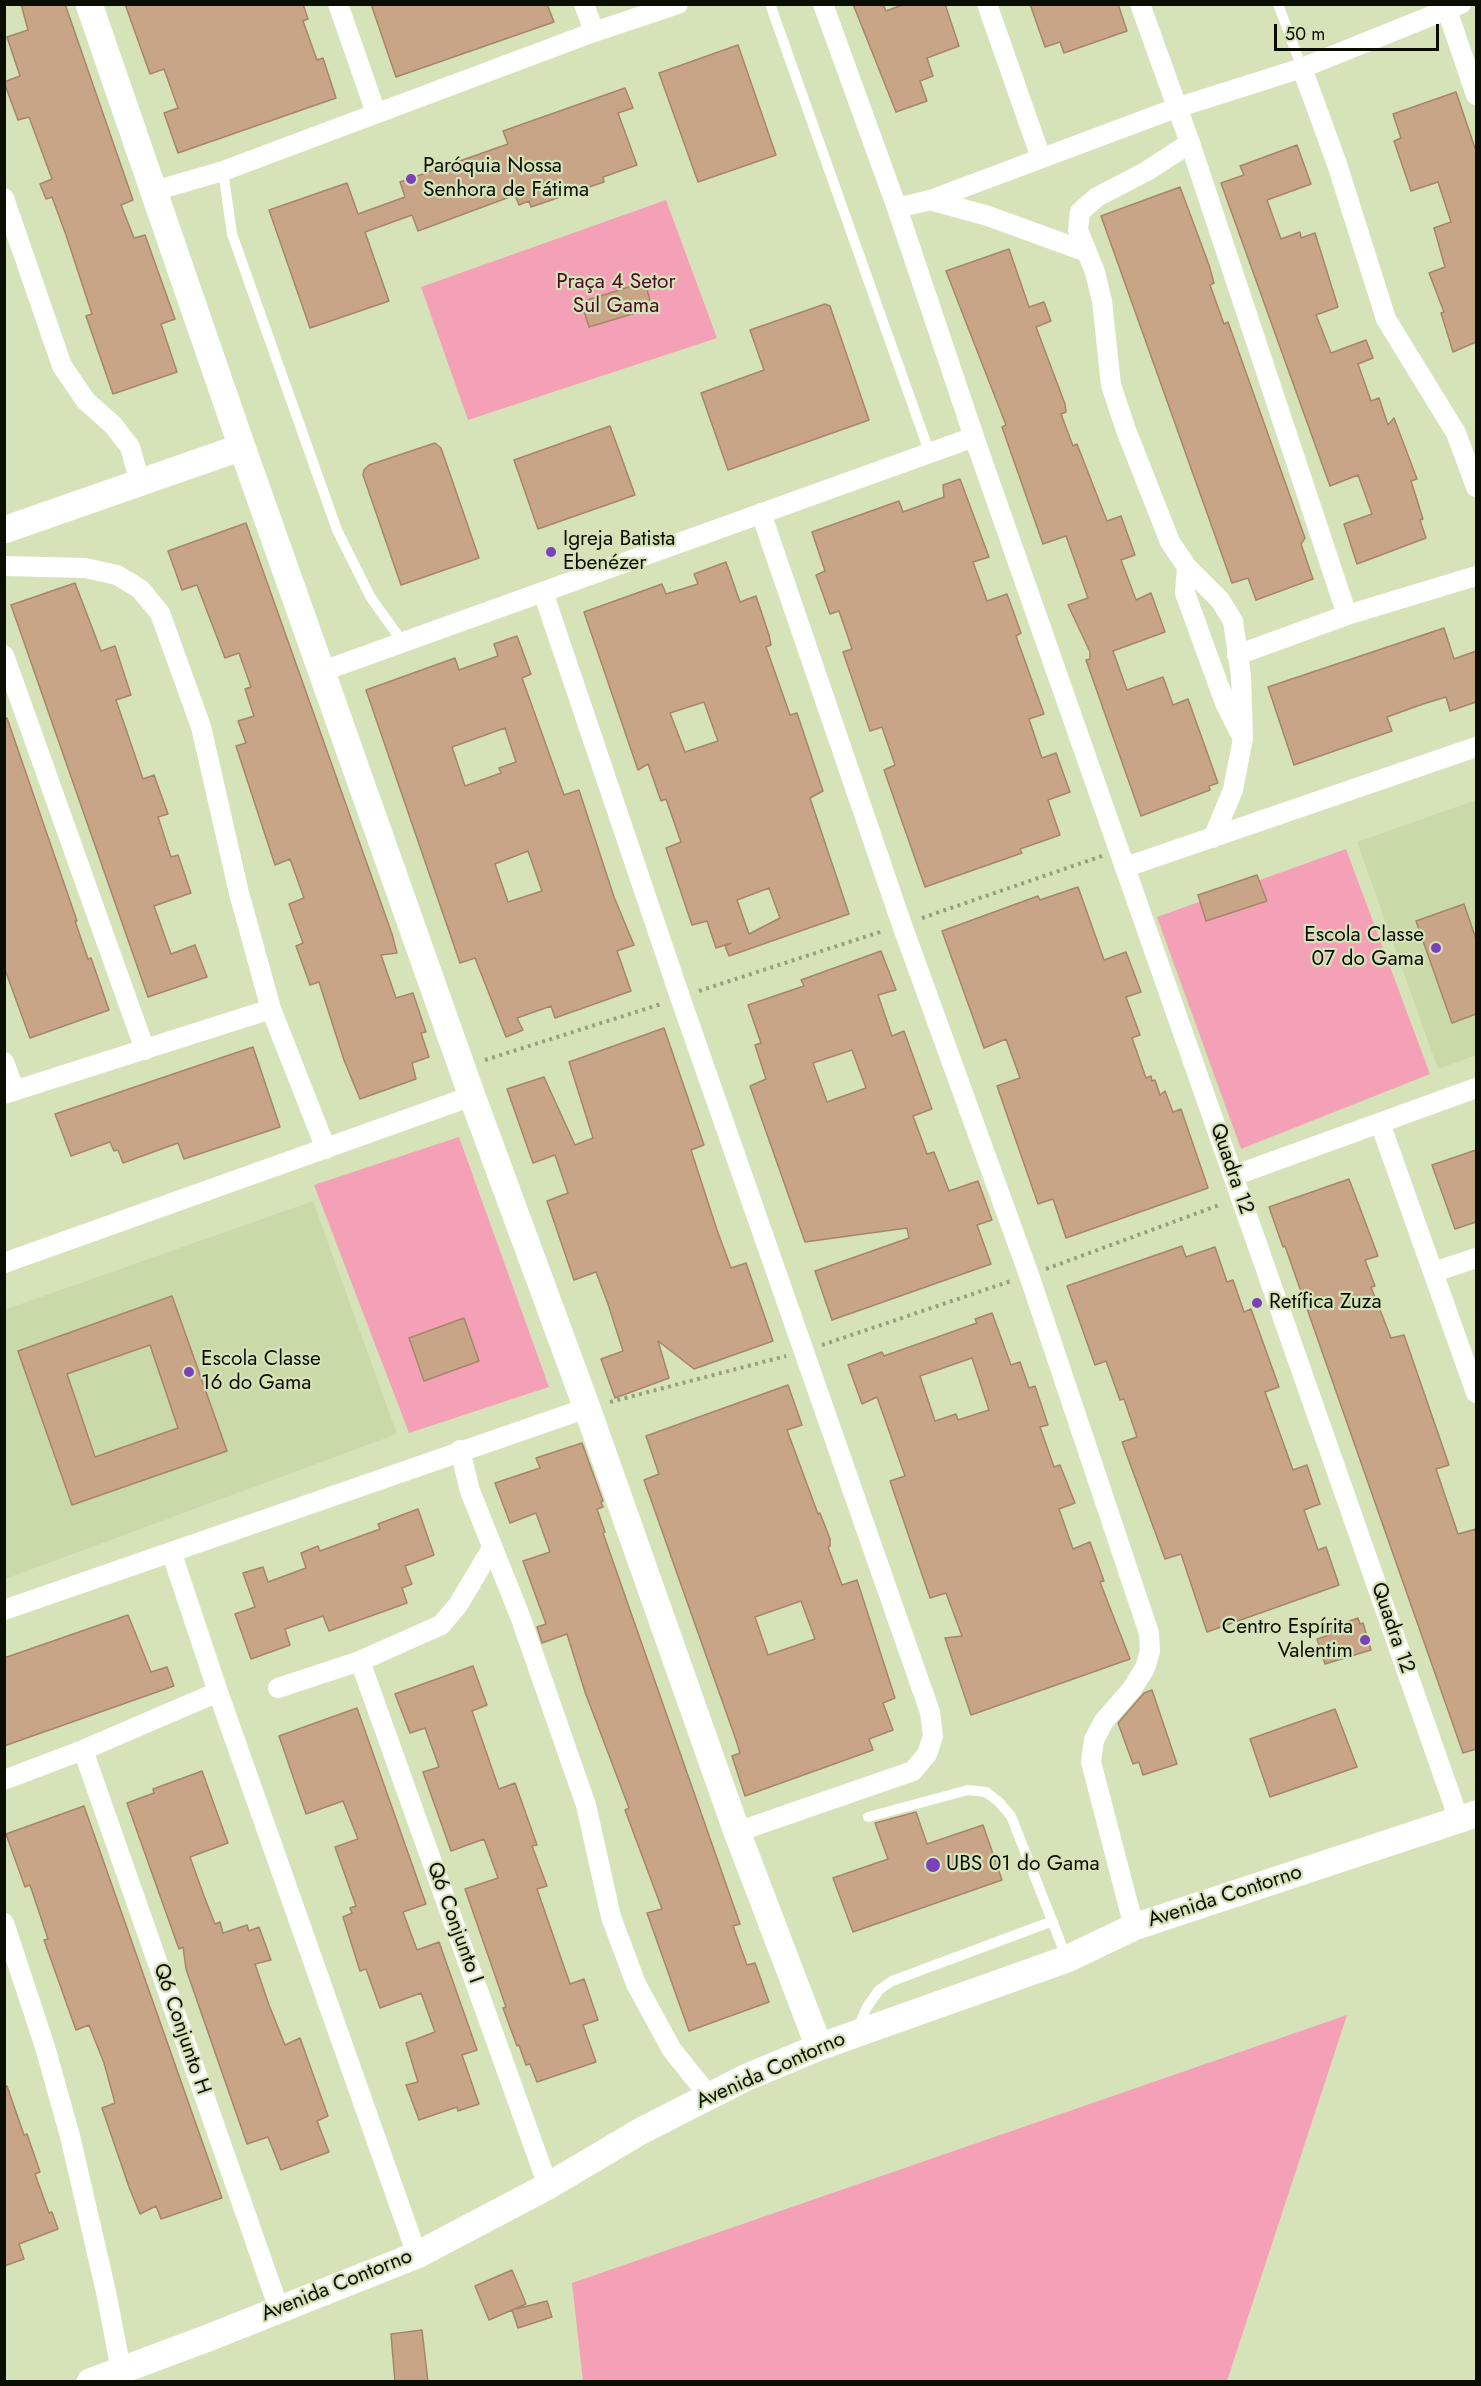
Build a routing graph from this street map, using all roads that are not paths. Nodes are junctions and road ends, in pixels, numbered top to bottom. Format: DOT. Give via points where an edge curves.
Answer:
graph roads {
  1 [pos="89,4"];
  2 [pos="338,4"];
  3 [pos="584,4"];
  4 [pos="678,4"];
  5 [pos="770,4"];
  6 [pos="823,4"];
  7 [pos="987,4"];
  8 [pos="1140,4"];
  9 [pos="1278,4"];
  10 [pos="1451,6"];
  11 [pos="594,32"];
  12 [pos="1302,68"];
  13 [pos="1476,95"];
  14 [pos="1176,108"];
  15 [pos="376,113"];
  16 [pos="1190,143"];
  17 [pos="1041,158"];
  18 [pos="223,171"];
  19 [pos="154,191"];
  20 [pos="4,198"];
  21 [pos="930,200"];
  22 [pos="897,208"];
  23 [pos="1087,252"];
  24 [pos="974,437"];
  25 [pos="242,447"];
  26 [pos="929,452"];
  27 [pos="140,482"];
  28 [pos="1476,487"];
  29 [pos="761,513"];
  30 [pos="4,530"];
  31 [pos="4,566"];
  32 [pos="1187,567"];
  33 [pos="1476,576"];
  34 [pos="543,592"];
  35 [pos="1347,615"];
  36 [pos="402,641"];
  37 [pos="4,655"];
  38 [pos="1237,655"];
  39 [pos="322,671"];
  40 [pos="1243,738"];
  41 [pos="1476,747"];
  42 [pos="1213,838"];
  43 [pos="1123,859"];
  44 [pos="271,1009"];
  45 [pos="145,1050"];
  46 [pos="4,1062"];
  47 [pos="1476,1088"];
  48 [pos="10,1092"];
  49 [pos="472,1096"];
  50 [pos="1380,1123"];
  51 [pos="327,1149"];
  52 [pos="1233,1176"];
  53 [pos="1476,1258"];
  54 [pos="4,1263"];
  55 [pos="1434,1272"];
  56 [pos="1476,1393"];
  57 [pos="587,1408"];
  58 [pos="460,1450"];
  59 [pos="492,1548"];
  60 [pos="171,1554"];
  61 [pos="4,1610"];
  62 [pos="360,1660"];
  63 [pos="278,1688"];
  64 [pos="218,1692"];
  65 [pos="83,1750"];
  66 [pos="4,1780"];
  67 [pos="868,1816"];
  68 [pos="1468,1817"];
  69 [pos="737,1832"];
  70 [pos="1053,1921"];
  71 [pos="4,1923"];
  72 [pos="1134,1927"];
  73 [pos="1067,1959"];
  74 [pos="856,2034"];
  75 [pos="819,2047"];
  76 [pos="709,2096"];
  77 [pos="548,2186"];
  78 [pos="417,2255"];
  79 [pos="279,2309"];
  80 [pos="121,2370"];
  81 [pos="90,2382"];
  1 -- 19 [label="street"];
  2 -- 15 [label="street"];
  3 -- 11 [label="street"];
  4 -- 11 [label="street"];
  5 -- 26 [label="lane"];
  6 -- 22 [label="street, Quadra 12"];
  7 -- 17 [label="street"];
  8 -- 14 [label="street"];
  9 -- 12 [label="lane"];
  10 -- 12 [label="street"];
  10 -- 13 [label="street"];
  11 -- 15 [label="street"];
  12 -- 14 [label="street"];
  12 -- 28 [label="street" via="1386,319 1456,433"];
  14 -- 16 [label="street"];
  14 -- 17 [label="street"];
  15 -- 18 [label="street"];
  16 -- 23 [label="street" via="1097,197 1080,212 1078,230"];
  16 -- 35 [label="street"];
  17 -- 21 [label="street"];
  18 -- 19 [label="street"];
  18 -- 36 [label="lane" via="232,234 342,541 371,598"];
  19 -- 25 [label="street"];
  20 -- 27 [label="street" via="62,366 86,401 113,424 130,447"];
  21 -- 22 [label="street"];
  21 -- 23 [label="street" via="988,216"];
  22 -- 24 [label="street, Quadra 12"];
  23 -- 32 [label="street" via="1101,301 1112,385 1119,408 1170,542"];
  24 -- 26 [label="street"];
  24 -- 43 [label="street, Quadra 12"];
  25 -- 27 [label="street"];
  25 -- 39 [label="street"];
  26 -- 29 [label="street"];
  27 -- 30 [label="street"];
  29 -- 34 [label="street"];
  29 -- 72 [label="street" via="902,925 1029,1275 1149,1633 1150,1652 1145,1668 1104,1721 1094,1740 1091,1762"];
  31 -- 44 [label="street" via="85,568 117,575 140,589 160,613 201,728 239,893"];
  32 -- 38 [label="street" via="1220,600 1233,621"];
  32 -- 40 [label="street" via="1185,593 1225,703"];
  33 -- 35 [label="street"];
  34 -- 36 [label="street"];
  34 -- 69 [label="street" via="680,998 930,1712 933,1736 927,1754 913,1771"];
  35 -- 38 [label="street"];
  36 -- 39 [label="street"];
  37 -- 45 [label="street"];
  38 -- 40 [label="street"];
  39 -- 49 [label="street"];
  40 -- 42 [label="street" via="1233,790"];
  41 -- 42 [label="street"];
  42 -- 43 [label="street"];
  43 -- 52 [label="street, Quadra 12"];
  44 -- 45 [label="street"];
  44 -- 51 [label="street"];
  45 -- 48 [label="street"];
  46 -- 48 [label="street"];
  47 -- 50 [label="street"];
  49 -- 51 [label="street"];
  49 -- 57 [label="street"];
  50 -- 52 [label="street"];
  50 -- 55 [label="street"];
  51 -- 54 [label="street"];
  52 -- 68 [label="street, Quadra 12"];
  53 -- 55 [label="street"];
  55 -- 56 [label="street"];
  57 -- 58 [label="street"];
  57 -- 69 [label="street"];
  58 -- 59 [label="street" via="470,1491"];
  58 -- 60 [label="street"];
  59 -- 62 [label="street" via="458,1605 441,1625"];
  59 -- 76 [label="street" via="586,1805 611,1917 636,1984 672,2050"];
  60 -- 61 [label="street"];
  60 -- 64 [label="street"];
  62 -- 63 [label="street"];
  62 -- 77 [label="street, Q6 Conjunto I"];
  64 -- 65 [label="street"];
  64 -- 78 [label="street"];
  65 -- 66 [label="street"];
  65 -- 79 [label="street, Q6 Conjunto H"];
  67 -- 70 [label="lane" via="968,1790 986,1792 1011,1816"];
  68 -- 72 [label="street, Avenida Contorno"];
  69 -- 75 [label="street"];
  70 -- 73 [label="lane"];
  70 -- 74 [label="lane" via="892,1981 879,1990 867,2007"];
  71 -- 80 [label="street" via="70,2136"];
  72 -- 73 [label="street, Avenida Contorno"];
  73 -- 74 [label="street, Avenida Contorno"];
  74 -- 75 [label="street, Avenida Contorno"];
  75 -- 76 [label="street, Avenida Contorno"];
  76 -- 77 [label="street, Avenida Contorno"];
  77 -- 78 [label="street, Avenida Contorno"];
  78 -- 79 [label="street, Avenida Contorno"];
  79 -- 80 [label="street, Avenida Contorno"];
  80 -- 81 [label="street, Avenida Contorno"];
}
